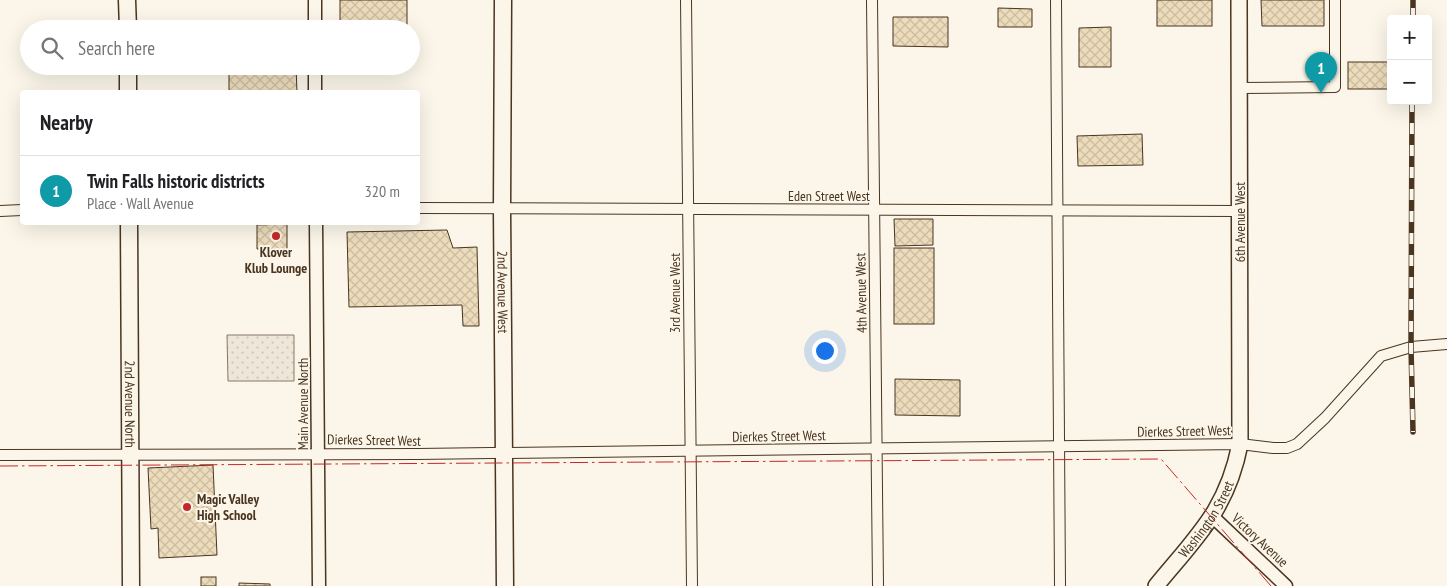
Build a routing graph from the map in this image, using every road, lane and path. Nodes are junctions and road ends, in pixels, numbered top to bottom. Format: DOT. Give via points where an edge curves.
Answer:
graph roads {
  1 [pos="127,0"];
  2 [pos="315,0"];
  3 [pos="503,0"];
  4 [pos="686,0"];
  5 [pos="872,0"];
  6 [pos="1056,0"];
  7 [pos="1240,0"];
  8 [pos="1335,0"];
  9 [pos="128,20"];
  10 [pos="315,20"];
  11 [pos="128,75"];
  12 [pos="315,75"];
  13 [pos="1240,88"];
  14 [pos="128,90"];
  15 [pos="315,90"];
  16 [pos="420,208"];
  17 [pos="502,209"];
  18 [pos="689,209"];
  19 [pos="20,210"];
  20 [pos="873,210"];
  21 [pos="1057,210"];
  22 [pos="0,211"];
  23 [pos="1240,211"];
  24 [pos="129,225"];
  25 [pos="316,225"];
  26 [pos="1447,344"];
  27 [pos="1240,444"];
  28 [pos="1058,446"];
  29 [pos="877,448"];
  30 [pos="690,450"];
  31 [pos="318,453"];
  32 [pos="504,453"];
  33 [pos="130,454"];
  34 [pos="0,455"];
  35 [pos="1213,516"];
  36 [pos="132,586"];
  37 [pos="319,586"];
  38 [pos="505,586"];
  39 [pos="692,586"];
  40 [pos="878,586"];
  41 [pos="1060,586"];
  42 [pos="1156,586"];
  43 [pos="1286,586"];
  1 -- 9 [label="main road"];
  2 -- 10 [label="street"];
  3 -- 17 [label="main road, 2nd Avenue West"];
  4 -- 18 [label="street, 3rd Avenue West"];
  5 -- 20 [label="street, 4th Avenue West"];
  6 -- 21 [label="street"];
  7 -- 13 [label="main road, 6th Avenue West"];
  8 -- 13 [label="street" via="1335,87"];
  11 -- 14 [label="main road"];
  12 -- 15 [label="street"];
  13 -- 23 [label="main road, 6th Avenue West"];
  16 -- 17 [label="street, Eden Street West"];
  17 -- 18 [label="street, Eden Street West"];
  17 -- 32 [label="main road, 2nd Avenue West"];
  18 -- 20 [label="street, Eden Street West"];
  18 -- 30 [label="street, 3rd Avenue West"];
  19 -- 22 [label="street"];
  20 -- 21 [label="street, Eden Street West"];
  20 -- 29 [label="street, 4th Avenue West"];
  21 -- 23 [label="street, Eden Street West"];
  21 -- 28 [label="street"];
  23 -- 27 [label="main road, 6th Avenue West"];
  24 -- 33 [label="main road, 2nd Avenue North"];
  25 -- 31 [label="street, Main Avenue North"];
  26 -- 27 [label="street, Dierkes Street West" via="1411,347 1381,356 1297,444 1286,448"];
  27 -- 28 [label="street, Dierkes Street West"];
  27 -- 35 [label="main road, Washington Street" via="1235,470"];
  28 -- 29 [label="street, Dierkes Street West"];
  28 -- 41 [label="street"];
  29 -- 30 [label="street, Dierkes Street West"];
  29 -- 40 [label="street, 4th Avenue West"];
  30 -- 32 [label="street, Dierkes Street West"];
  30 -- 39 [label="street, 3rd Avenue West"];
  31 -- 32 [label="street, Dierkes Street West"];
  31 -- 33 [label="street, Dierkes Street West"];
  31 -- 37 [label="street, Main Avenue North"];
  32 -- 38 [label="main road, 2nd Avenue West"];
  33 -- 34 [label="street, Dierkes Street West"];
  33 -- 36 [label="main road, 2nd Avenue North"];
  35 -- 42 [label="main road, Washington Street"];
  35 -- 43 [label="street, Victory Avenue"];
}
